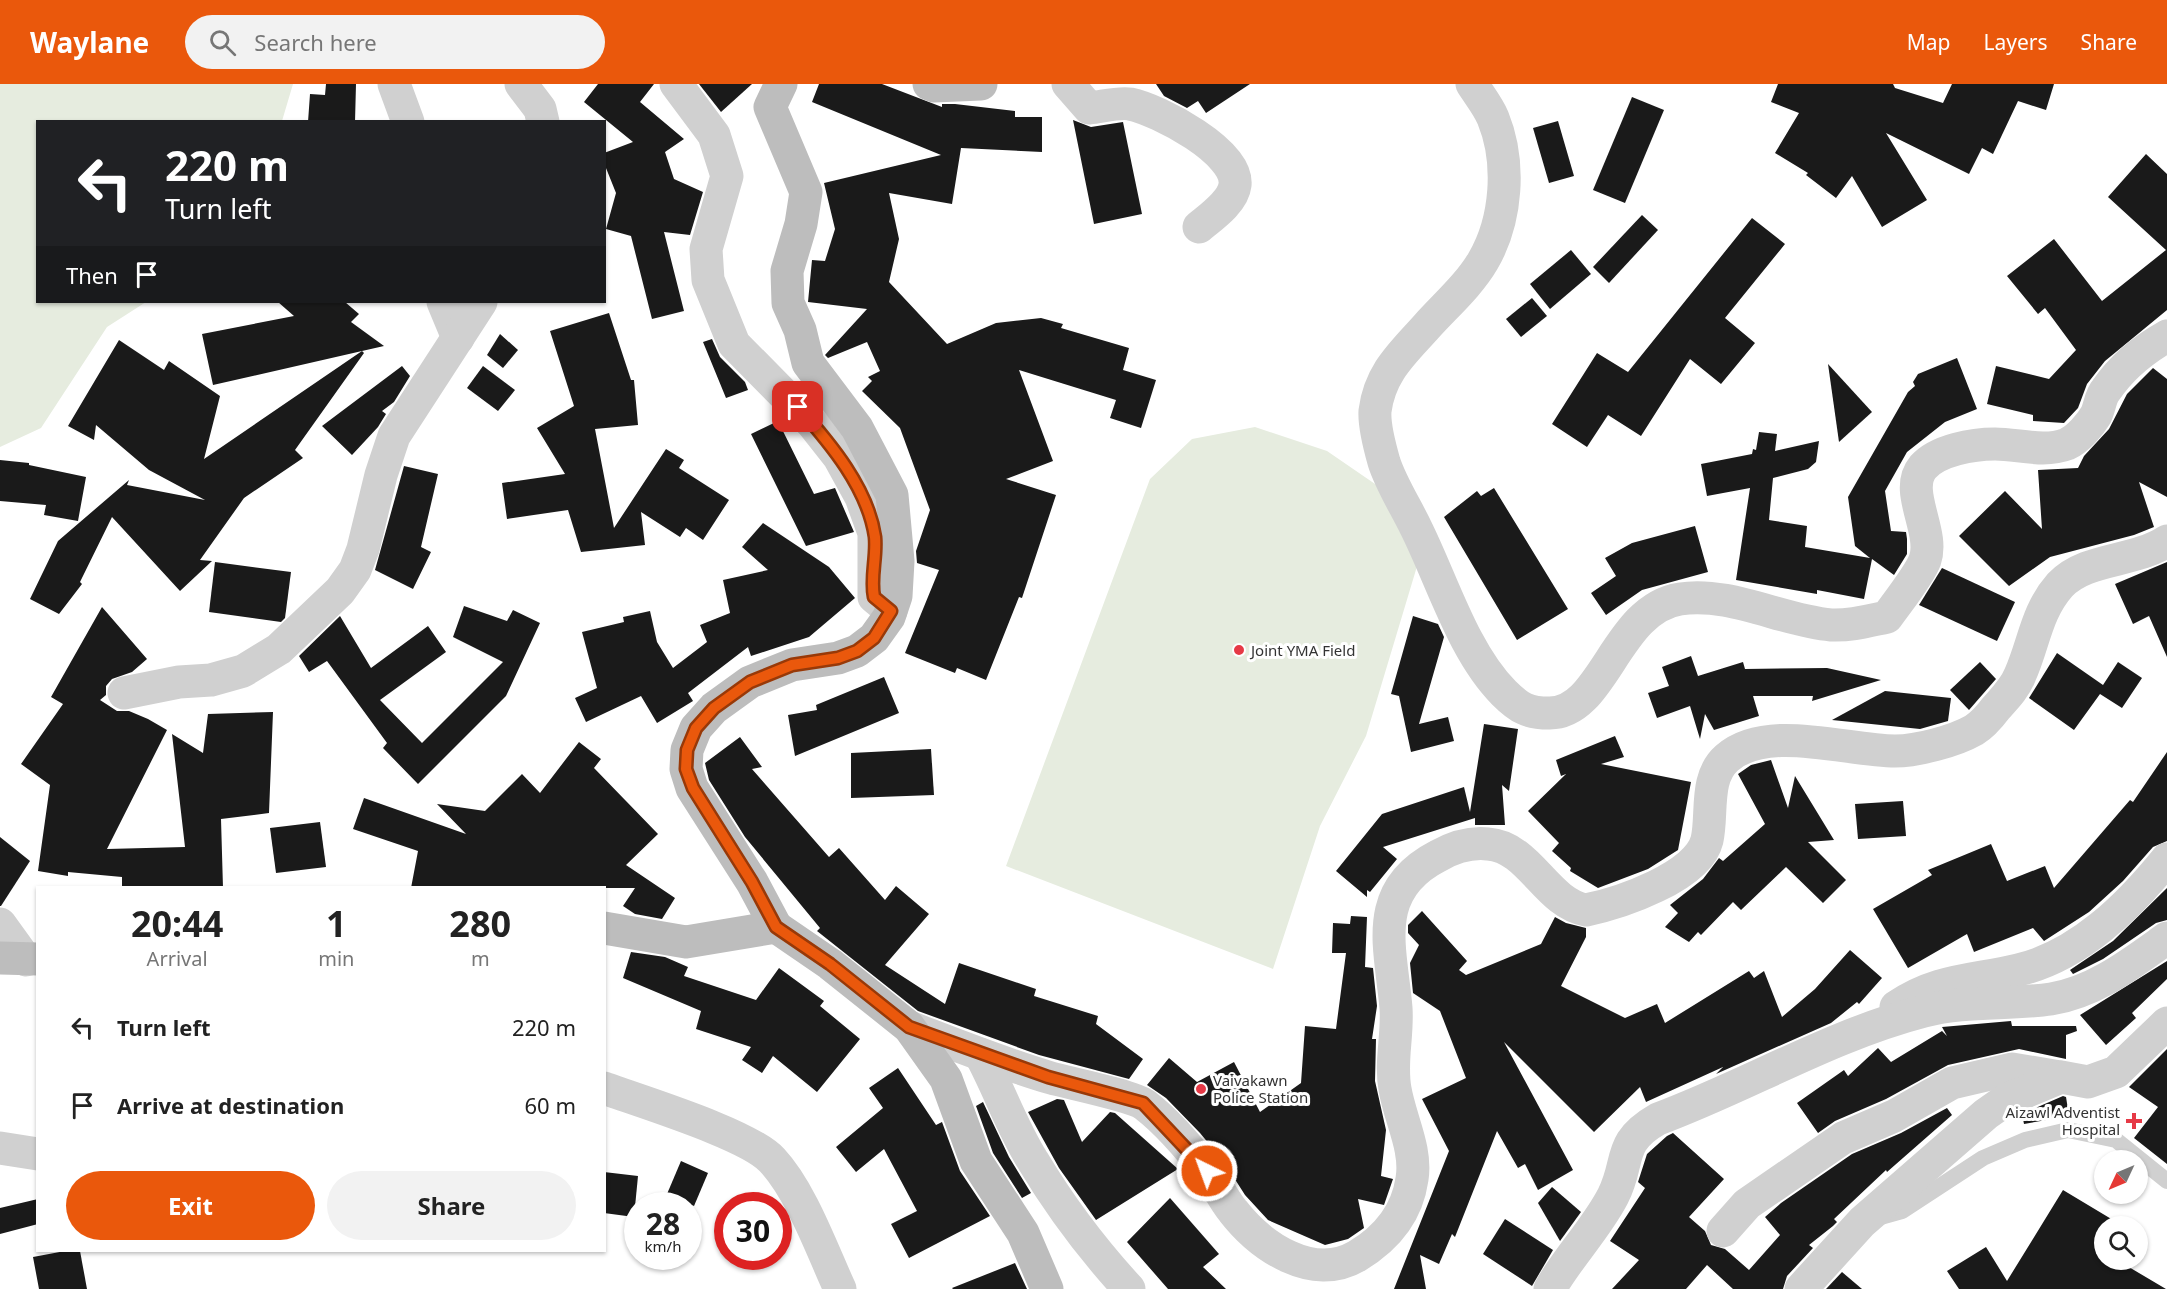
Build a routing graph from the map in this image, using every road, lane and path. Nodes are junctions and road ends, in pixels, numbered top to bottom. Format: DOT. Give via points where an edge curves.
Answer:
graph roads {
  1 [pos="394,84"];
  2 [pos="521,84"];
  3 [pos="676,84"];
  4 [pos="781,84"];
  5 [pos="929,84"];
  6 [pos="981,84"];
  7 [pos="1068,84"];
  8 [pos="1472,84"];
  9 [pos="407,120"];
  10 [pos="543,120"];
  11 [pos="1199,227"];
  12 [pos="443,303"];
  13 [pos="480,303"];
  14 [pos="2167,336"];
  15 [pos="458,338"];
  16 [pos="2167,541"];
  17 [pos="891,611"];
  18 [pos="124,693"];
  19 [pos="2167,859"];
  20 [pos="0,924"];
  21 [pos="776,927"];
  22 [pos="606,928"];
  23 [pos="2167,938"];
  24 [pos="21,959"];
  25 [pos="2167,1023"];
  26 [pos="909,1027"];
  27 [pos="1863,1031"];
  28 [pos="980,1054"];
  29 [pos="2061,1077"];
  30 [pos="606,1089"];
  31 [pos="0,1148"];
  32 [pos="36,1154"];
  33 [pos="2167,1181"];
  34 [pos="1862,1222"];
  35 [pos="1723,1231"];
  36 [pos="840,1289"];
  37 [pos="1047,1289"];
  38 [pos="1129,1289"];
  39 [pos="1550,1289"];
  40 [pos="1801,1289"];
  1 -- 9 [label="street"];
  2 -- 10 [label="street" via="540,109"];
  3 -- 17 [label="street" via="714,135 727,176 705,261 708,280 729,335 813,424 851,476 874,533 874,597"];
  4 -- 17 [label="street" via="770,107 806,192 787,271 788,303 808,363 857,428 892,495 898,561"];
  5 -- 6 [label="street"];
  7 -- 11 [label="street" via="1089,108 1130,104 1183,126 1223,157 1235,173 1235,188"];
  8 -- 14 [label="street" via="1493,117 1502,151 1504,181 1496,231 1483,261 1465,285 1389,366 1375,412 1384,463 1472,649 1503,692 1526,711 1552,713 1570,709 1587,695 1625,635 1661,604 1680,599 1703,598 1828,624 1854,625 1887,617 1925,559 1925,521 1915,496 1921,468 1936,457 1959,449 1994,444 2056,447 2069,443 2096,415 2104,392 2124,368"];
  12 -- 15 [label="street"];
  13 -- 15 [label="street"];
  15 -- 18 [label="street" via="394,436 363,549 355,570 340,591 279,649 243,671 211,680"];
  16 -- 28 [label="street" via="2150,552 2086,566 2062,584 2042,608 2020,676 2007,697 1974,730 1922,748 1895,751 1769,741 1743,748 1726,759 1714,776 1703,850 1690,866 1658,885 1586,910 1576,908 1511,851 1492,844 1474,843 1427,861 1395,897 1389,919 1389,971 1396,1010 1392,1063 1413,1177 1407,1204 1391,1230 1344,1263 1322,1266 1296,1262 1266,1242 1233,1212 1207,1171 1143,1103"];
  17 -- 21 [label="street" via="874,638 857,651 792,665 750,682 714,708 696,728 687,750 686,769 693,788"];
  19 -- 27 [label="street" via="2097,930 2058,957 2019,970 1933,986"];
  20 -- 24 [label="street"];
  21 -- 22 [label="street" via="686,942"];
  21 -- 26 [label="street"];
  23 -- 27 [label="street" via="2118,972 2080,992 2051,999 1925,1010"];
  25 -- 29 [label="street" via="2116,1072 2088,1082"];
  26 -- 28 [label="street"];
  26 -- 37 [label="street" via="946,1079 976,1161 1023,1233"];
  27 -- 39 [label="street" via="1645,1126 1628,1145 1614,1195"];
  28 -- 38 [label="street" via="1032,1161"];
  29 -- 34 [label="street" via="2006,1100 1986,1114"];
  29 -- 35 [label="street" via="2012,1069 1952,1083 1894,1116 1843,1138 1747,1204"];
  30 -- 36 [label="street" via="742,1140 771,1158 788,1180"];
  31 -- 32 [label="street"];
  33 -- 34 [label="lane" via="2116,1140 2068,1130 2025,1140 1983,1158 1902,1211"];
  34 -- 40 [label="street"];
}
